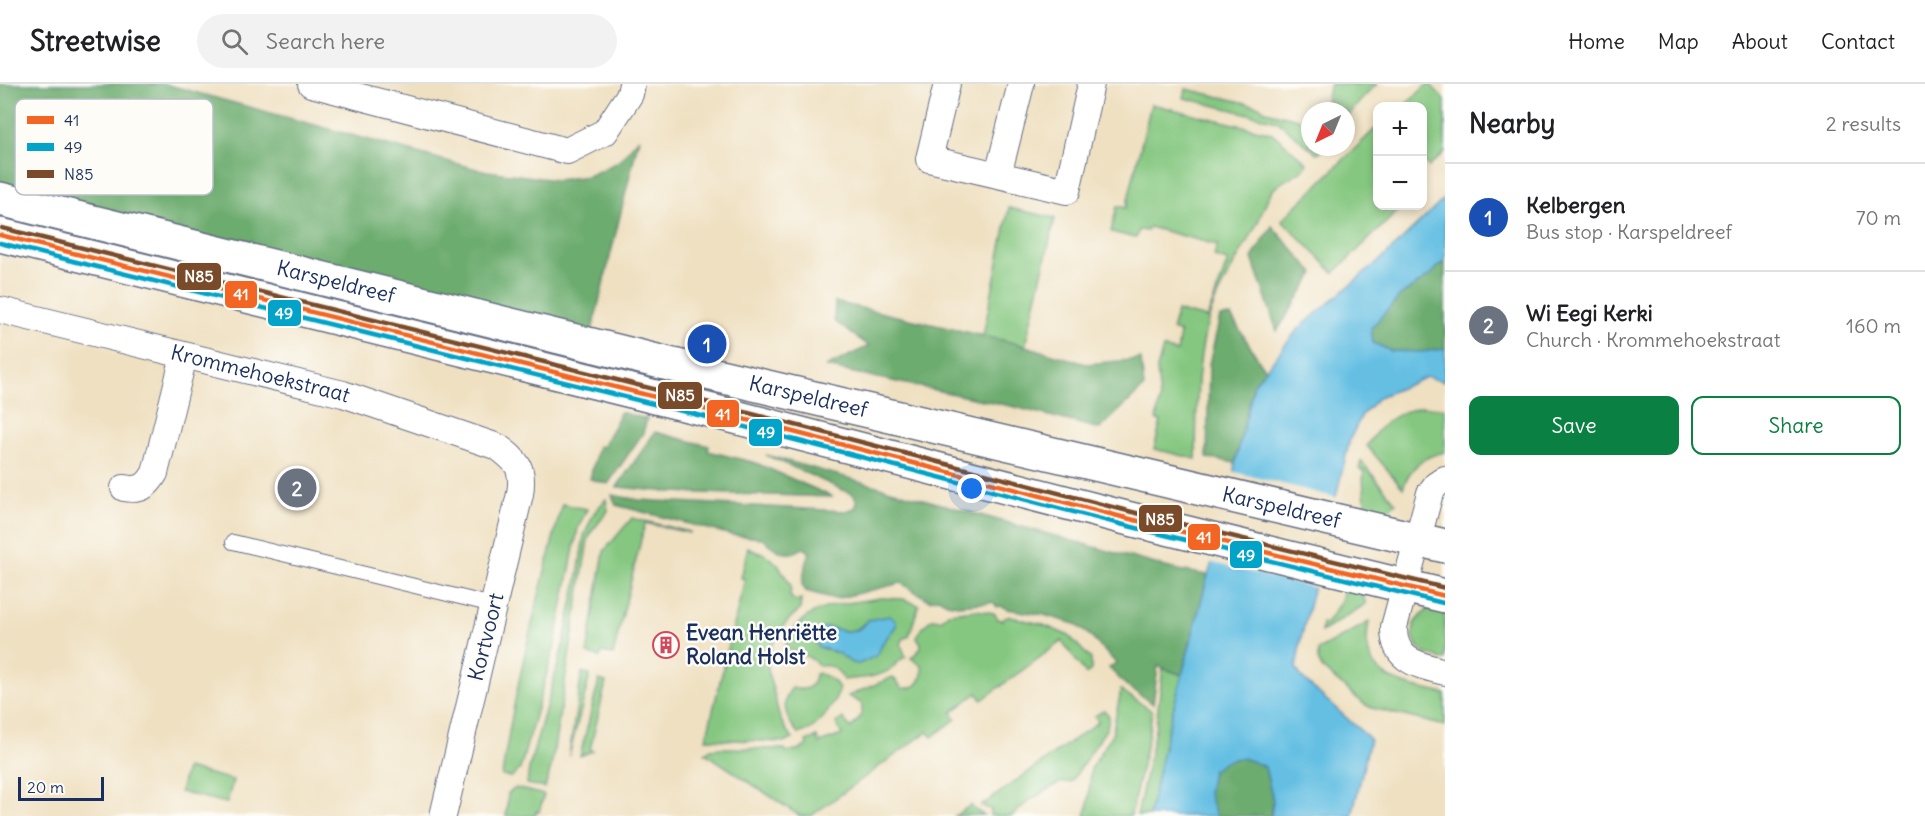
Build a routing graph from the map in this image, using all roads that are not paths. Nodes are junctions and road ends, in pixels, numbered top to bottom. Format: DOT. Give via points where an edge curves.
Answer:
graph roads {
  1 [pos="311,84"];
  2 [pos="632,84"];
  3 [pos="947,84"];
  4 [pos="1021,84"];
  5 [pos="1091,84"];
  6 [pos="998,175"];
  7 [pos="0,199"];
  8 [pos="0,235"];
  9 [pos="0,310"];
  10 [pos="184,356"];
  11 [pos="515,459"];
  12 [pos="1445,479"];
  13 [pos="124,488"];
  14 [pos="233,542"];
  15 [pos="1431,543"];
  16 [pos="1405,586"];
  17 [pos="1445,596"];
  18 [pos="493,605"];
  19 [pos="1445,672"];
  20 [pos="443,816"];
  1 -- 2 [label="street" via="567,151 605,132 630,94"];
  3 -- 6 [label="street" via="929,159"];
  4 -- 6 [label="street"];
  5 -- 6 [label="street" via="1067,191"];
  7 -- 15 [label="street, Karspeldreef" via="673,365"];
  8 -- 16 [label="street, Karspeldreef"];
  9 -- 10 [label="street, Krommehoekstraat"];
  10 -- 11 [label="street, Krommehoekstraat" via="343,394 498,447"];
  10 -- 13 [label="street" via="155,473 141,488"];
  11 -- 18 [label="street, Kortvoort" via="522,482"];
  12 -- 15 [label="street" via="1430,493"];
  14 -- 18 [label="lane"];
  15 -- 16 [label="street"];
  16 -- 17 [label="street, Karspeldreef"];
  16 -- 19 [label="street" via="1394,627 1397,646 1408,660"];
  18 -- 20 [label="street, Kortvoort"];
}
